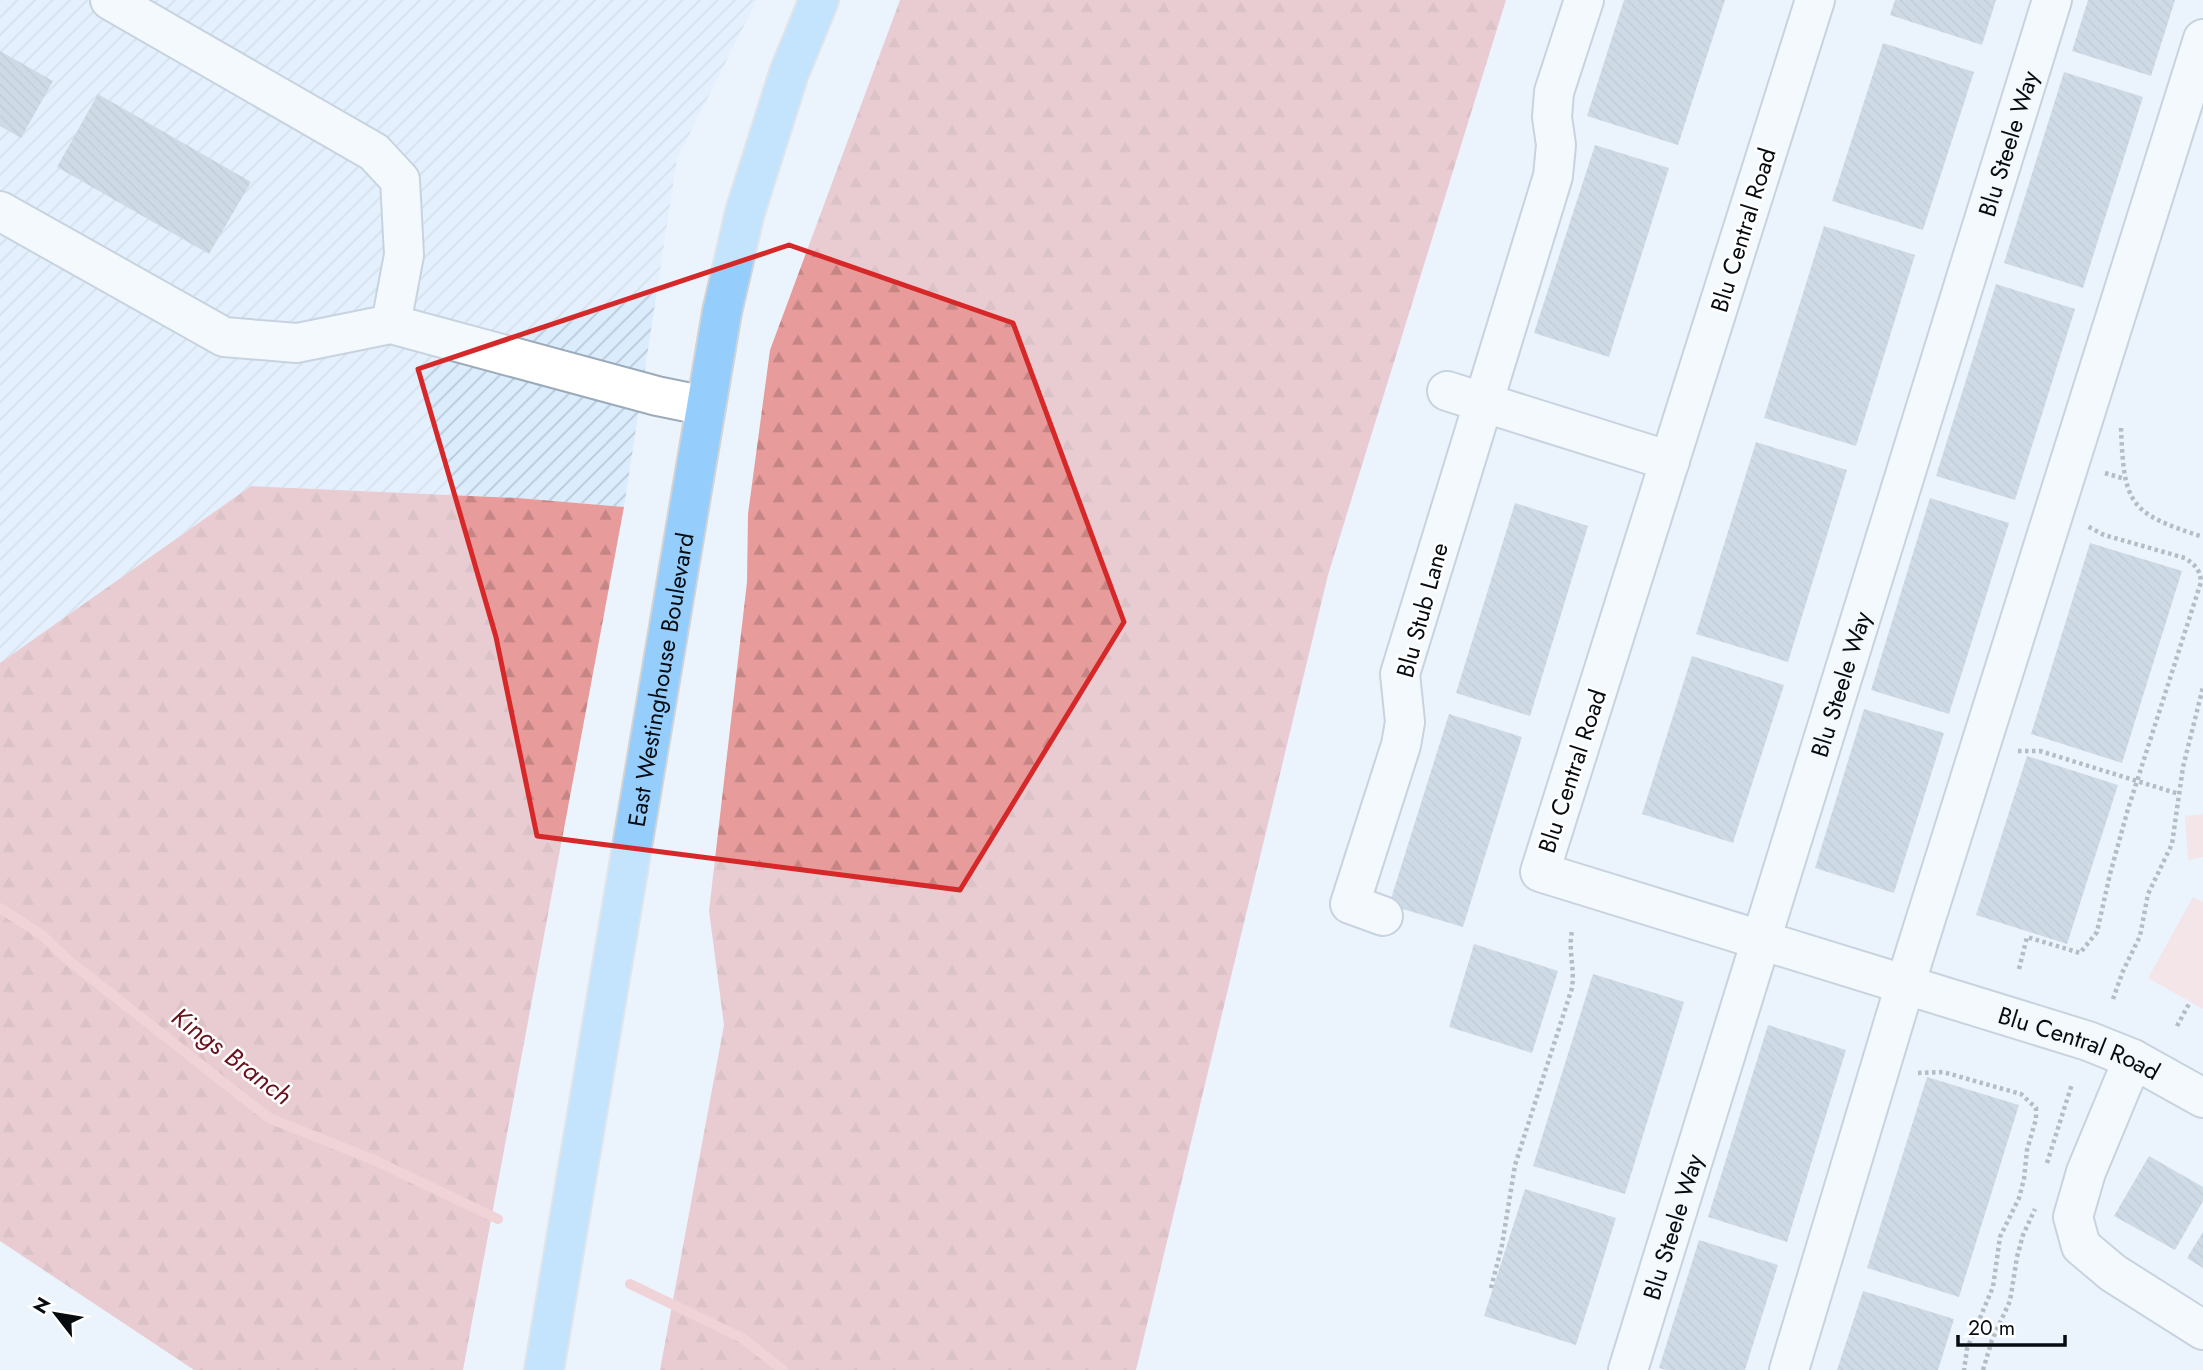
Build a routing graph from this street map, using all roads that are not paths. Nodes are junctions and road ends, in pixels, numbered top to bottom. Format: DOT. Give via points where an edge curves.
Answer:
graph roads {
  1 [pos="110,0"];
  2 [pos="819,0"];
  3 [pos="1584,0"];
  4 [pos="1815,0"];
  5 [pos="2052,0"];
  6 [pos="2203,39"];
  7 [pos="0,211"];
  8 [pos="391,324"];
  9 [pos="1447,391"];
  10 [pos="1483,403"];
  11 [pos="706,406"];
  12 [pos="1670,461"];
  13 [pos="1384,916"];
  14 [pos="1762,941"];
  15 [pos="1905,985"];
  16 [pos="2133,1059"];
  17 [pos="2203,1098"];
  18 [pos="2203,1330"];
  19 [pos="544,1370"];
  20 [pos="1628,1370"];
  21 [pos="1788,1370"];
  1 -- 8 [label="street" via="374,152 400,180 404,255"];
  2 -- 11 [label="main road, East Westinghouse Boulevard" via="789,73 745,212"];
  3 -- 10 [label="street, Blu Stub Lane" via="1555,92 1553,176"];
  4 -- 12 [label="street, Blu Central Road"];
  5 -- 14 [label="street, Blu Steele Way"];
  6 -- 15 [label="street"];
  7 -- 8 [label="street" via="224,337 297,343"];
  8 -- 11 [label="street"];
  9 -- 10 [label="street"];
  10 -- 12 [label="street"];
  10 -- 13 [label="street, Blu Stub Lane" via="1400,674 1405,722 1401,745 1350,904"];
  11 -- 19 [label="main road, East Westinghouse Boulevard"];
  12 -- 14 [label="street, Blu Central Road" via="1540,872"];
  14 -- 15 [label="street, Blu Central Road"];
  14 -- 20 [label="street, Blu Steele Way"];
  15 -- 16 [label="street, Blu Central Road"];
  15 -- 21 [label="street"];
  16 -- 17 [label="street, Blu Central Road"];
  16 -- 18 [label="street" via="2085,1172 2073,1217 2081,1246 2113,1273"];
}
